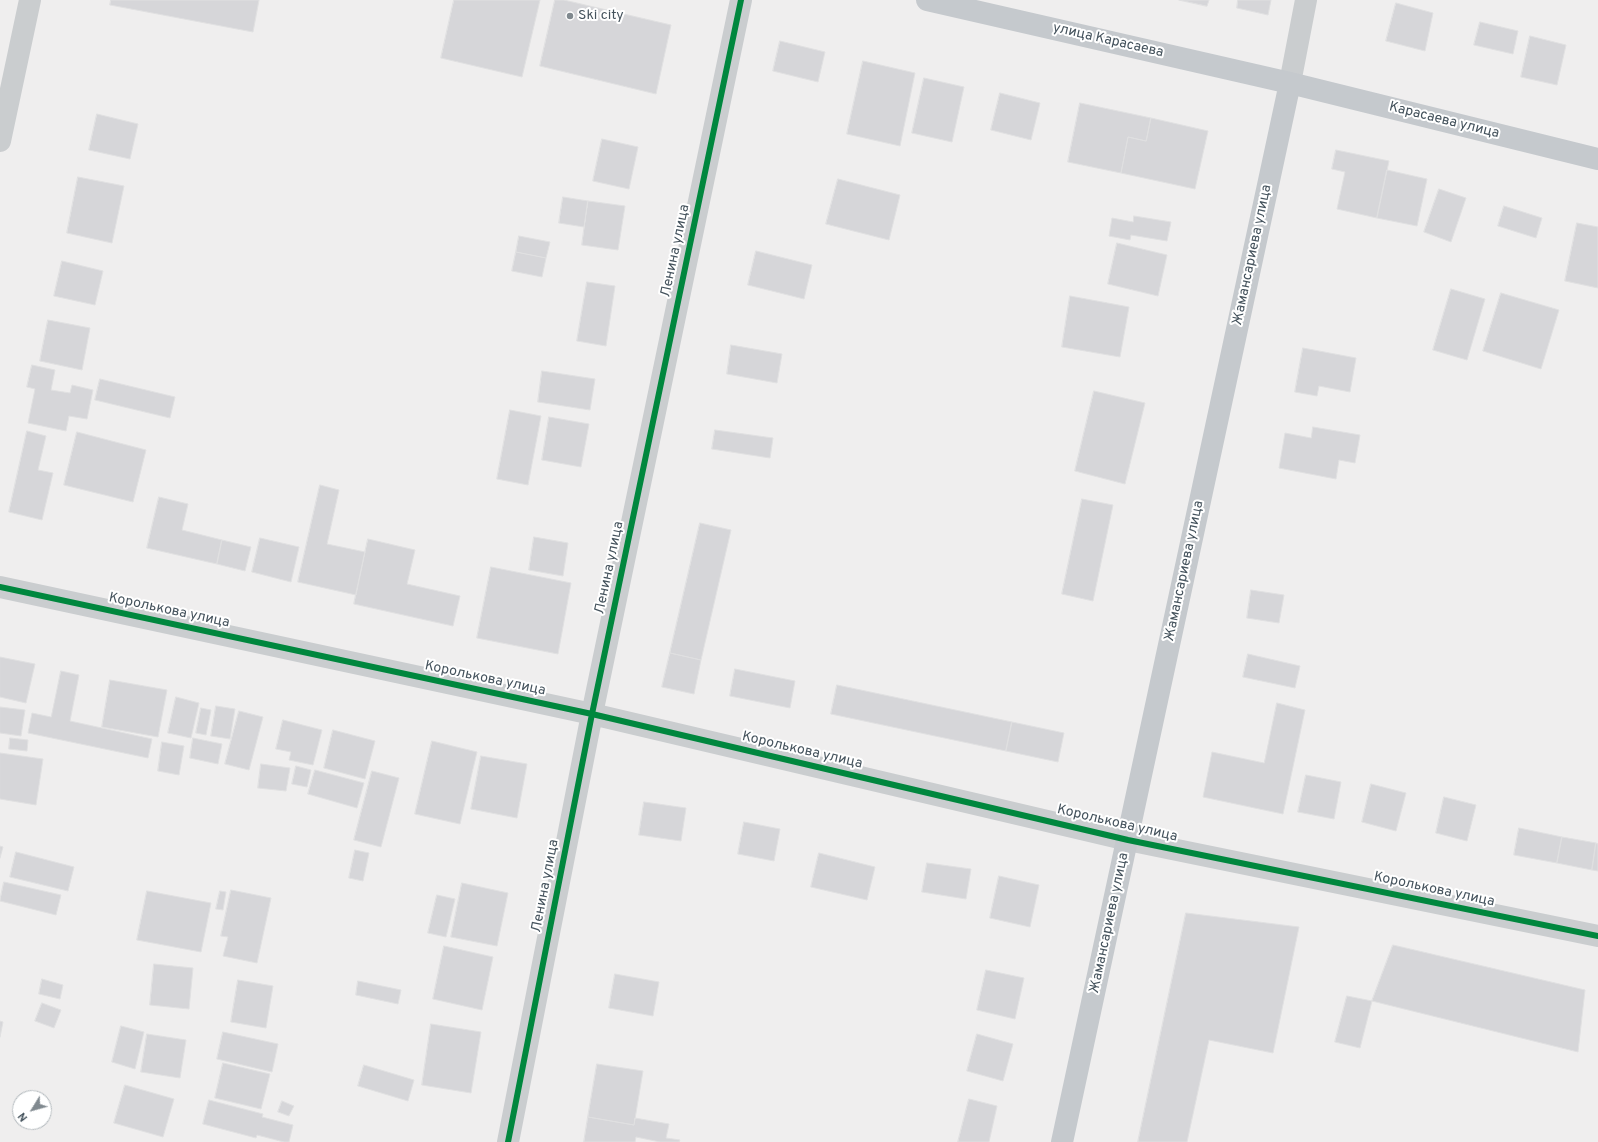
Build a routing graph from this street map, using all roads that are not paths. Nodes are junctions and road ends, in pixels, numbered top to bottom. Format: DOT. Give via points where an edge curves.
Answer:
graph roads {
  1 [pos="30,0"];
  2 [pos="741,0"];
  3 [pos="927,0"];
  4 [pos="1306,0"];
  5 [pos="1290,83"];
  6 [pos="0,141"];
  7 [pos="1598,159"];
  8 [pos="0,587"];
  9 [pos="592,714"];
  10 [pos="1128,840"];
  11 [pos="1598,936"];
  12 [pos="508,1142"];
  13 [pos="1062,1142"];
  1 -- 6 [label="street"];
  2 -- 9 [label="street, Ленина улица"];
  3 -- 5 [label="main road, улица Карасаева"];
  4 -- 5 [label="street, Жамансариева улица"];
  5 -- 7 [label="main road, Карасаева улица"];
  5 -- 10 [label="main road, Жамансариева улица"];
  8 -- 9 [label="street, Королькова улица"];
  9 -- 10 [label="street, Королькова улица"];
  9 -- 12 [label="street, Ленина улица"];
  10 -- 11 [label="street, Королькова улица"];
  10 -- 13 [label="main road, Жамансариева улица"];
}
